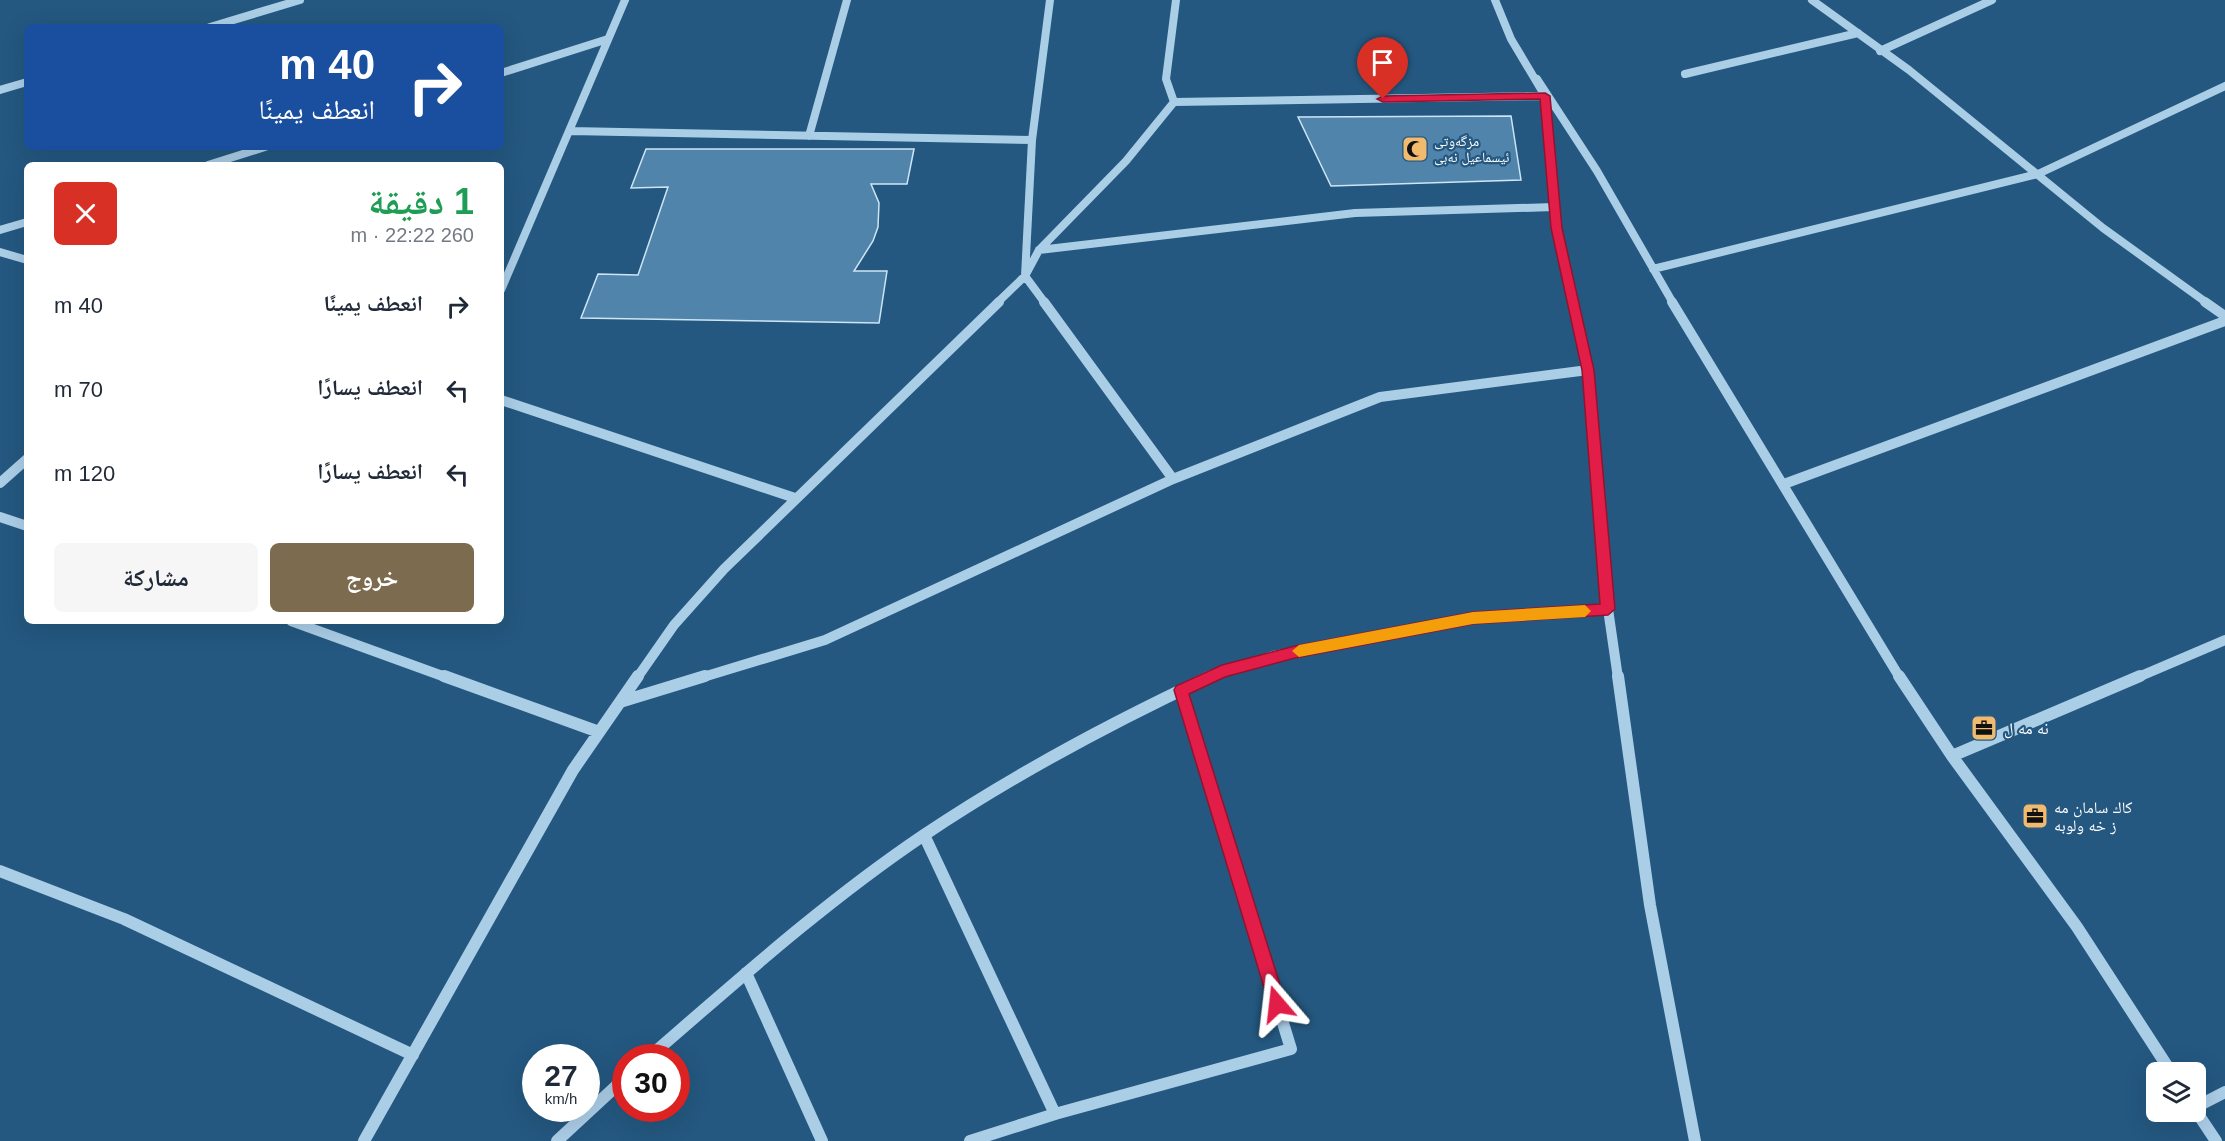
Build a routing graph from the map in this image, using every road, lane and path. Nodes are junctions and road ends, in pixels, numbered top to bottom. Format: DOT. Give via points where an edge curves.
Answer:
graph roads {
  1 [pos="300,0"];
  2 [pos="625,0"];
  3 [pos="847,0"];
  4 [pos="1050,0"];
  5 [pos="1176,0"];
  6 [pos="1495,0"];
  7 [pos="1812,0"];
  8 [pos="1992,0"];
  9 [pos="220,24"];
  10 [pos="1858,33"];
  11 [pos="608,39"];
  12 [pos="1880,51"];
  13 [pos="504,72"];
  14 [pos="1685,74"];
  15 [pos="1537,79"];
  16 [pos="24,83"];
  17 [pos="2225,86"];
  18 [pos="0,90"];
  19 [pos="1545,96"];
  20 [pos="1174,102"];
  21 [pos="570,131"];
  22 [pos="809,136"];
  23 [pos="1032,140"];
  24 [pos="256,150"];
  25 [pos="218,162"];
  26 [pos="2038,174"];
  27 [pos="1554,207"];
  28 [pos="24,223"];
  29 [pos="0,230"];
  30 [pos="1039,250"];
  31 [pos="0,252"];
  32 [pos="24,259"];
  33 [pos="1653,269"];
  34 [pos="1025,276"];
  35 [pos="504,283"];
  36 [pos="2225,316"];
  37 [pos="2225,321"];
  38 [pos="1588,370"];
  39 [pos="504,401"];
  40 [pos="24,462"];
  41 [pos="1173,479"];
  42 [pos="0,483"];
  43 [pos="1784,484"];
  44 [pos="795,498"];
  45 [pos="0,517"];
  46 [pos="24,525"];
  47 [pos="1608,609"];
  48 [pos="299,624"];
  49 [pos="2225,640"];
  50 [pos="1181,690"];
  51 [pos="620,702"];
  52 [pos="599,732"];
  53 [pos="1952,756"];
  54 [pos="924,835"];
  55 [pos="0,871"];
  56 [pos="746,973"];
  57 [pos="664,1044"];
  58 [pos="413,1055"];
  59 [pos="2165,1062"];
  60 [pos="612,1090"];
  61 [pos="2225,1092"];
  62 [pos="2206,1103"];
  63 [pos="1055,1114"];
  64 [pos="2204,1122"];
  65 [pos="364,1141"];
  66 [pos="557,1141"];
  67 [pos="822,1141"];
  68 [pos="970,1141"];
  69 [pos="1695,1141"];
  70 [pos="2216,1141"];
  1 -- 9 [label="street"];
  2 -- 11 [label="street"];
  3 -- 22 [label="street"];
  4 -- 23 [label="street"];
  5 -- 20 [label="street" via="1166,80"];
  6 -- 15 [label="street" via="1511,39"];
  7 -- 10 [label="street"];
  8 -- 12 [label="street"];
  10 -- 12 [label="street"];
  10 -- 14 [label="street"];
  11 -- 13 [label="street"];
  11 -- 21 [label="street"];
  12 -- 26 [label="street"];
  15 -- 19 [label="street"];
  15 -- 33 [label="street" via="1597,171"];
  16 -- 18 [label="street"];
  17 -- 26 [label="street"];
  19 -- 20 [label="street"];
  19 -- 27 [label="street"];
  20 -- 30 [label="street" via="1126,160"];
  21 -- 22 [label="street"];
  21 -- 35 [label="street"];
  22 -- 23 [label="street"];
  23 -- 34 [label="street"];
  24 -- 25 [label="street"];
  26 -- 33 [label="street"];
  26 -- 36 [label="street" via="2103,228"];
  27 -- 30 [label="street" via="1355,213"];
  27 -- 38 [label="street"];
  28 -- 29 [label="street"];
  30 -- 34 [label="street"];
  31 -- 32 [label="street"];
  33 -- 43 [label="street" via="1709,367"];
  34 -- 41 [label="street"];
  34 -- 44 [label="street"];
  37 -- 43 [label="street"];
  38 -- 41 [label="street" via="1380,397"];
  38 -- 47 [label="street"];
  39 -- 44 [label="street"];
  40 -- 42 [label="street"];
  41 -- 51 [label="street" via="825,639"];
  43 -- 53 [label="street" via="1874,639"];
  44 -- 51 [label="street" via="724,568 674,625"];
  45 -- 46 [label="street"];
  47 -- 50 [label="street" via="1473,618 1284,654 1222,671"];
  47 -- 69 [label="street" via="1650,906"];
  48 -- 52 [label="street"];
  49 -- 53 [label="street"];
  50 -- 54 [label="street" via="1029,771"];
  50 -- 63 [label="street" via="1291,1049"];
  51 -- 52 [label="street"];
  52 -- 58 [label="street" via="573,770"];
  53 -- 59 [label="street" via="2078,927"];
  54 -- 56 [label="street"];
  54 -- 63 [label="street"];
  55 -- 58 [label="street" via="124,919"];
  56 -- 57 [label="street"];
  56 -- 67 [label="street"];
  58 -- 65 [label="street"];
  60 -- 66 [label="street"];
  61 -- 62 [label="street"];
  63 -- 68 [label="street"];
  64 -- 70 [label="street"];
}
